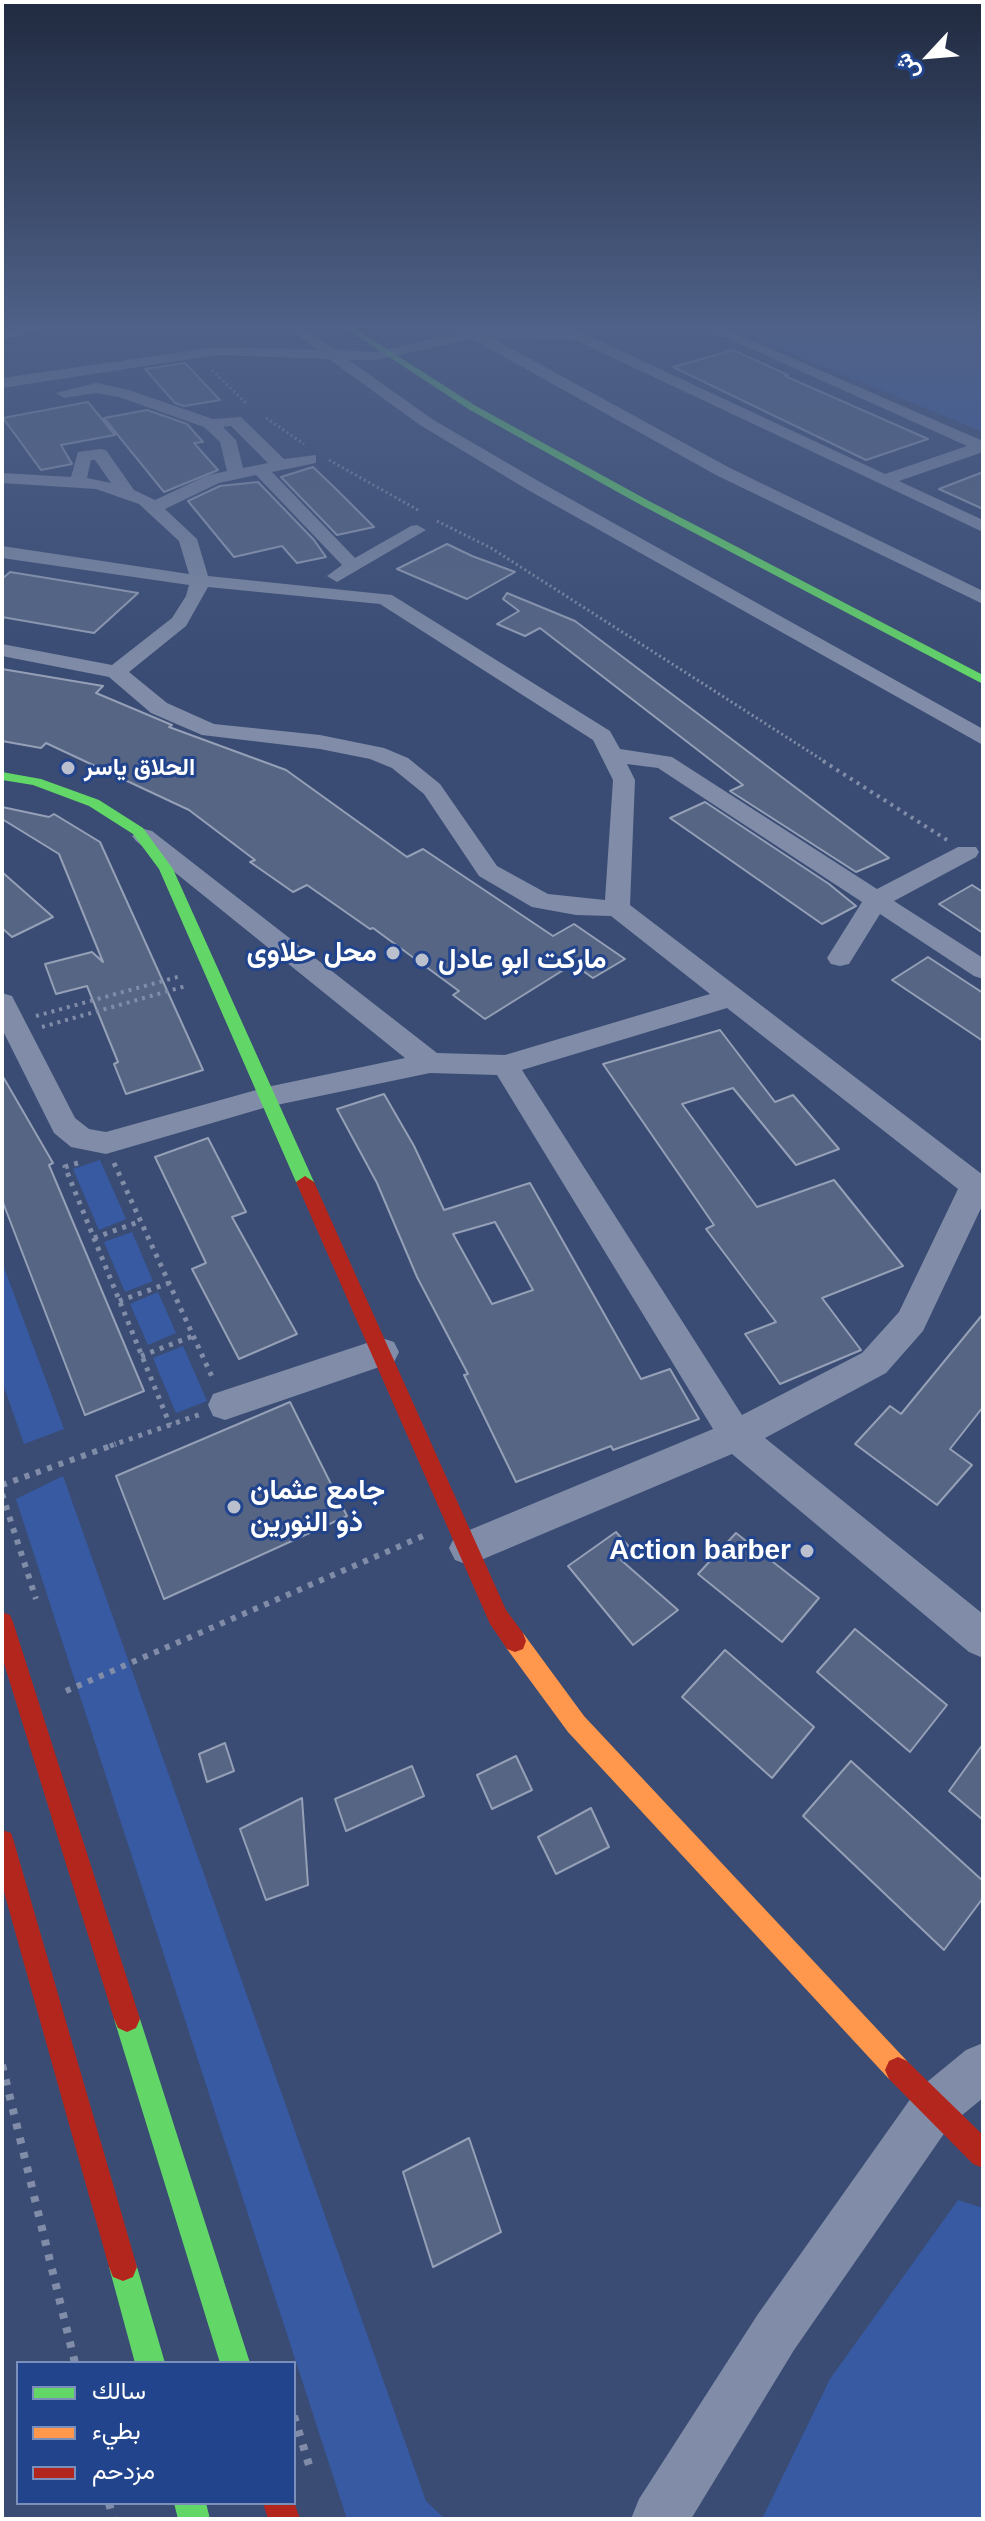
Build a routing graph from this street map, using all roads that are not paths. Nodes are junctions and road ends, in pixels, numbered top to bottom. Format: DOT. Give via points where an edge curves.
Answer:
graph roads {
  1 [pos="229,446"];
  2 [pos="261,446"];
  3 [pos="466,446"];
  4 [pos="541,446"];
  5 [pos="676,446"];
  6 [pos="808,446"];
  7 [pos="983,447"];
  8 [pos="317,456"];
  9 [pos="280,465"];
  10 [pos="260,469"];
  11 [pos="236,474"];
  12 [pos="2,478"];
  13 [pos="882,481"];
  14 [pos="78,482"];
  15 [pos="127,493"];
  16 [pos="154,507"];
  17 [pos="983,527"];
  18 [pos="417,530"];
  19 [pos="2,552"];
  20 [pos="353,566"];
  21 [pos="200,580"];
  22 [pos="310,591"];
  23 [pos="983,598"];
  24 [pos="2,650"];
  25 [pos="116,672"];
  26 [pos="983,680"];
  27 [pos="983,738"];
  28 [pos="611,755"];
  29 [pos="2,776"];
  30 [pos="138,831"];
  31 [pos="967,852"];
  32 [pos="876,900"];
  33 [pos="617,908"];
  34 [pos="840,958"];
  35 [pos="983,970"];
  36 [pos="732,997"];
  37 [pos="11,1019"];
  38 [pos="430,1063"];
  39 [pos="505,1065"];
  40 [pos="267,1097"];
  41 [pos="979,1188"];
  42 [pos="382,1352"];
  43 [pos="225,1405"];
  44 [pos="736,1436"];
  45 [pos="462,1535"];
  46 [pos="2,1622"];
  47 [pos="983,1639"];
  48 [pos="2,1842"];
  49 [pos="983,2067"];
  50 [pos="933,2108"];
  51 [pos="983,2154"];
  52 [pos="149,2361"];
  53 [pos="234,2361"];
  54 [pos="659,2519"];
  1 -- 11 [label="street"];
  2 -- 9 [label="street"];
  3 -- 27 [label="street"];
  4 -- 26 [label="main road"];
  5 -- 23 [label="street"];
  6 -- 13 [label="street"];
  7 -- 13 [label="street"];
  8 -- 9 [label="street"];
  9 -- 10 [label="street"];
  10 -- 11 [label="street"];
  10 -- 20 [label="street"];
  11 -- 16 [label="street"];
  12 -- 14 [label="street"];
  13 -- 17 [label="street"];
  14 -- 15 [label="street"];
  14 -- 15 [label="street" via="84,456 100,454"];
  15 -- 16 [label="street"];
  16 -- 21 [label="street" via="188,539"];
  18 -- 20 [label="street"];
  19 -- 21 [label="street"];
  20 -- 22 [label="street"];
  21 -- 22 [label="street"];
  21 -- 25 [label="street" via="179,622"];
  22 -- 28 [label="street" via="385,599 602,736"];
  24 -- 25 [label="street"];
  25 -- 33 [label="street" via="159,708 191,724 320,742 400,763 432,789 488,871 511,887 541,901"];
  28 -- 32 [label="street" via="664,762"];
  28 -- 33 [label="street" via="624,780"];
  29 -- 30 [label="main road" via="94,803"];
  30 -- 38 [label="street"];
  30 -- 40 [label="main road" via="166,869"];
  31 -- 32 [label="street"];
  32 -- 34 [label="street"];
  32 -- 35 [label="street"];
  33 -- 36 [label="street"];
  36 -- 39 [label="street"];
  36 -- 41 [label="street"];
  37 -- 40 [label="street" via="64,1125 81,1139 108,1148"];
  38 -- 39 [label="street"];
  38 -- 40 [label="street"];
  39 -- 44 [label="street"];
  40 -- 42 [label="main road"];
  41 -- 44 [label="street" via="911,1321 874,1363"];
  42 -- 43 [label="street"];
  42 -- 45 [label="main road"];
  44 -- 45 [label="street"];
  44 -- 47 [label="street"];
  45 -- 50 [label="main road" via="498,1617 576,1724"];
  46 -- 53 [label="main road"];
  48 -- 52 [label="main road"];
  49 -- 50 [label="street"];
  50 -- 51 [label="main road"];
  50 -- 54 [label="street" via="776,2332"];
}
